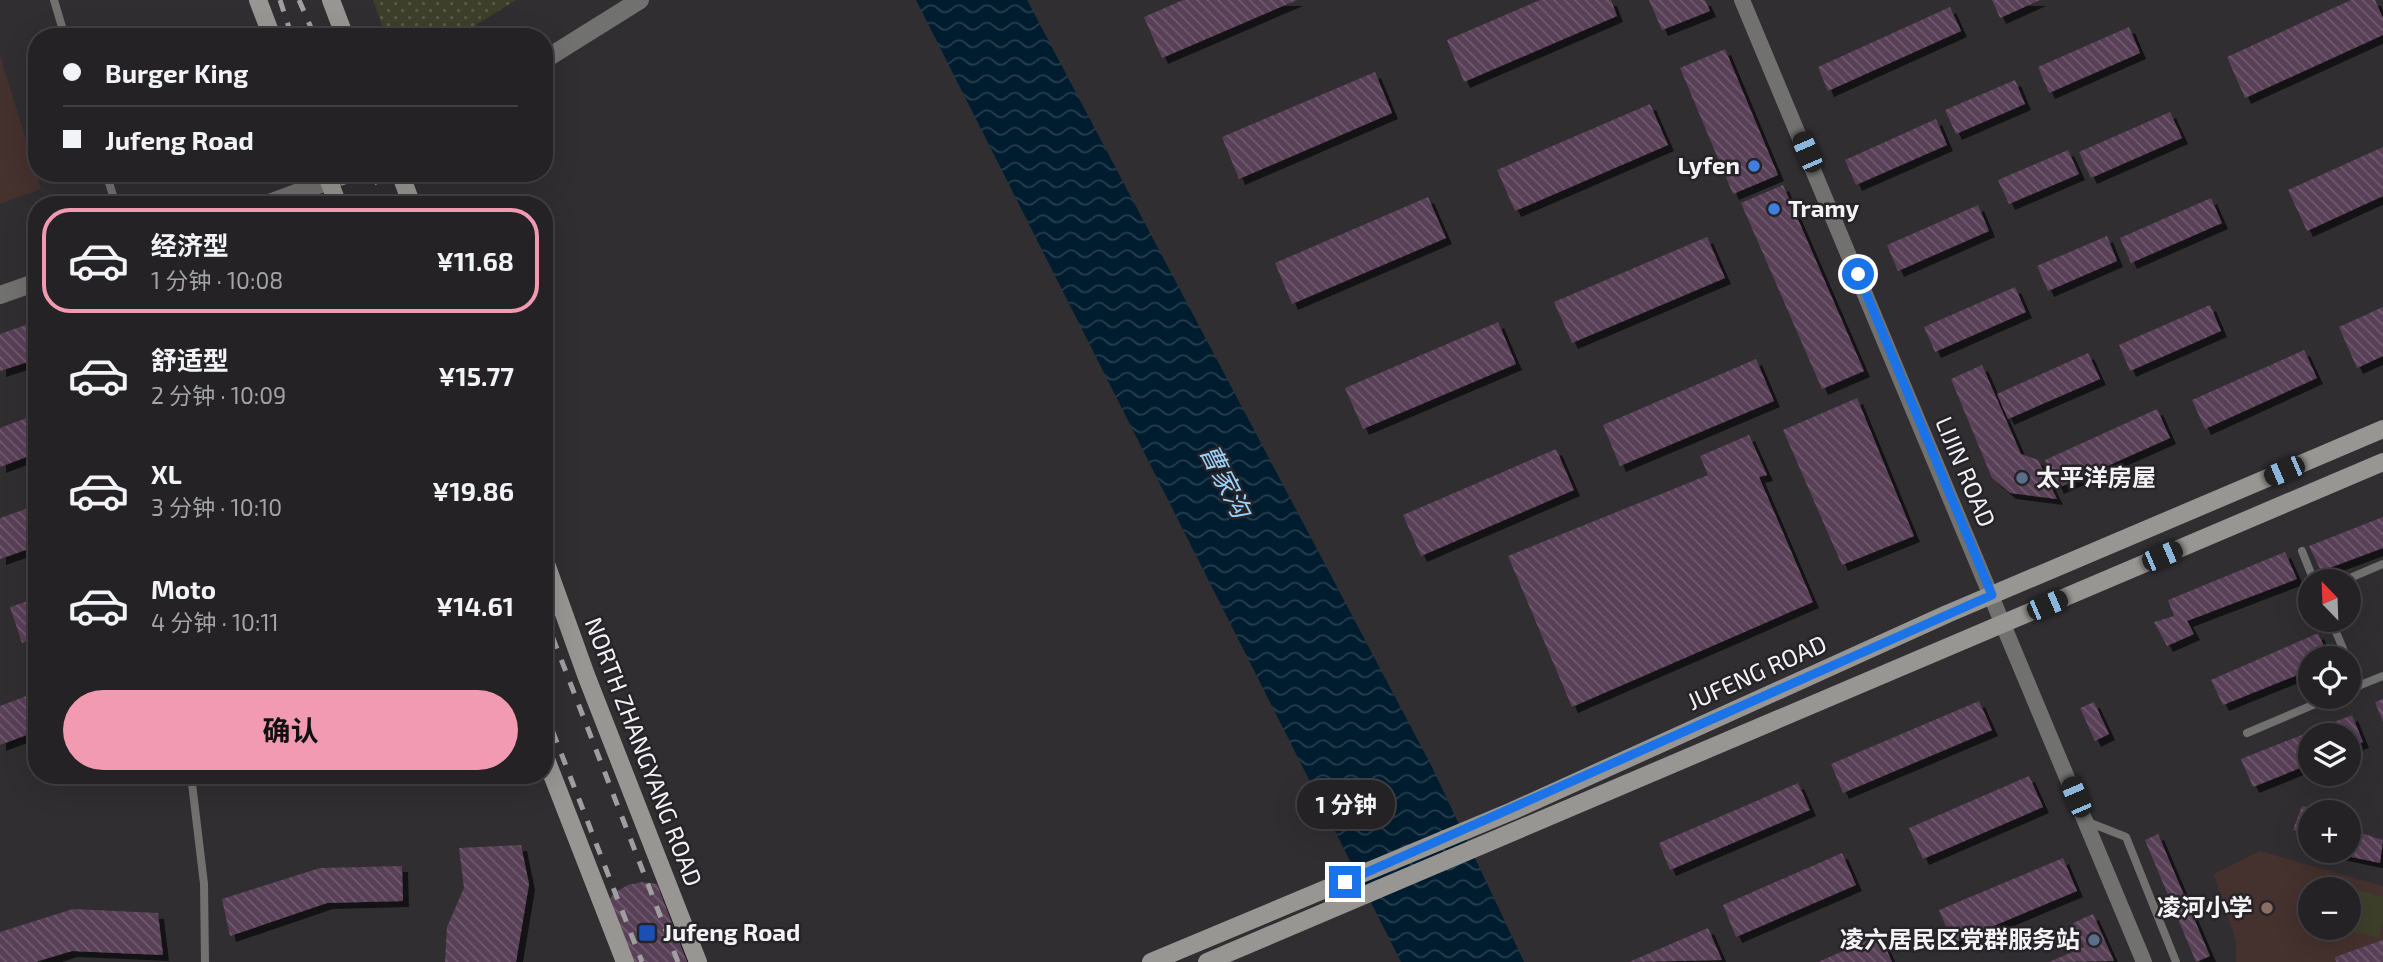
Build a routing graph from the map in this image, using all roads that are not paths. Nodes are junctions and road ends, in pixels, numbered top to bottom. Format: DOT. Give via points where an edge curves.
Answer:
graph roads {
  1 [pos="54,0"];
  2 [pos="258,0"];
  3 [pos="331,0"];
  4 [pos="640,0"];
  5 [pos="1742,0"];
  6 [pos="62,28"];
  7 [pos="269,28"];
  8 [pos="342,28"];
  9 [pos="553,54"];
  10 [pos="319,182"];
  11 [pos="285,196"];
  12 [pos="28,285"];
  13 [pos="0,295"];
  14 [pos="2383,429"];
  15 [pos="2383,462"];
  16 [pos="2302,551"];
  17 [pos="2383,564"];
  18 [pos="2310,569"];
  19 [pos="2361,573"];
  20 [pos="553,583"];
  21 [pos="1992,595"];
  22 [pos="2004,623"];
  23 [pos="2383,676"];
  24 [pos="2361,685"];
  25 [pos="2303,709"];
  26 [pos="2247,733"];
  27 [pos="553,777"];
  28 [pos="192,784"];
  29 [pos="1515,819"];
  30 [pos="2086,822"];
  31 [pos="205,962"];
  32 [pos="625,962"];
  33 [pos="698,962"];
  34 [pos="1151,962"];
  35 [pos="1207,962"];
  36 [pos="2144,962"];
  37 [pos="2176,962"];
  1 -- 6 [label="lane"];
  2 -- 7 [label="main road"];
  3 -- 8 [label="main road"];
  4 -- 9 [label="street"];
  5 -- 21 [label="street, LIJIN ROAD"];
  10 -- 11 [label="street"];
  12 -- 13 [label="street"];
  14 -- 21 [label="main road, JUFENG ROAD"];
  15 -- 22 [label="main road, JUFENG ROAD"];
  16 -- 18 [label="lane"];
  17 -- 19 [label="lane"];
  20 -- 33 [label="main road, NORTH ZHANGYANG ROAD"];
  21 -- 22 [label="street, LIJIN ROAD"];
  21 -- 29 [label="main road, JUFENG ROAD"];
  22 -- 29 [label="main road, JUFENG ROAD"];
  22 -- 30 [label="street, LIJIN ROAD"];
  23 -- 24 [label="lane"];
  25 -- 26 [label="lane"];
  27 -- 32 [label="main road"];
  28 -- 31 [label="lane" via="204,884"];
  29 -- 34 [label="main road, JUFENG ROAD"];
  29 -- 35 [label="main road, JUFENG ROAD" via="1304,921"];
  30 -- 36 [label="street, LIJIN ROAD"];
  30 -- 37 [label="lane" via="2126,837"];
}
